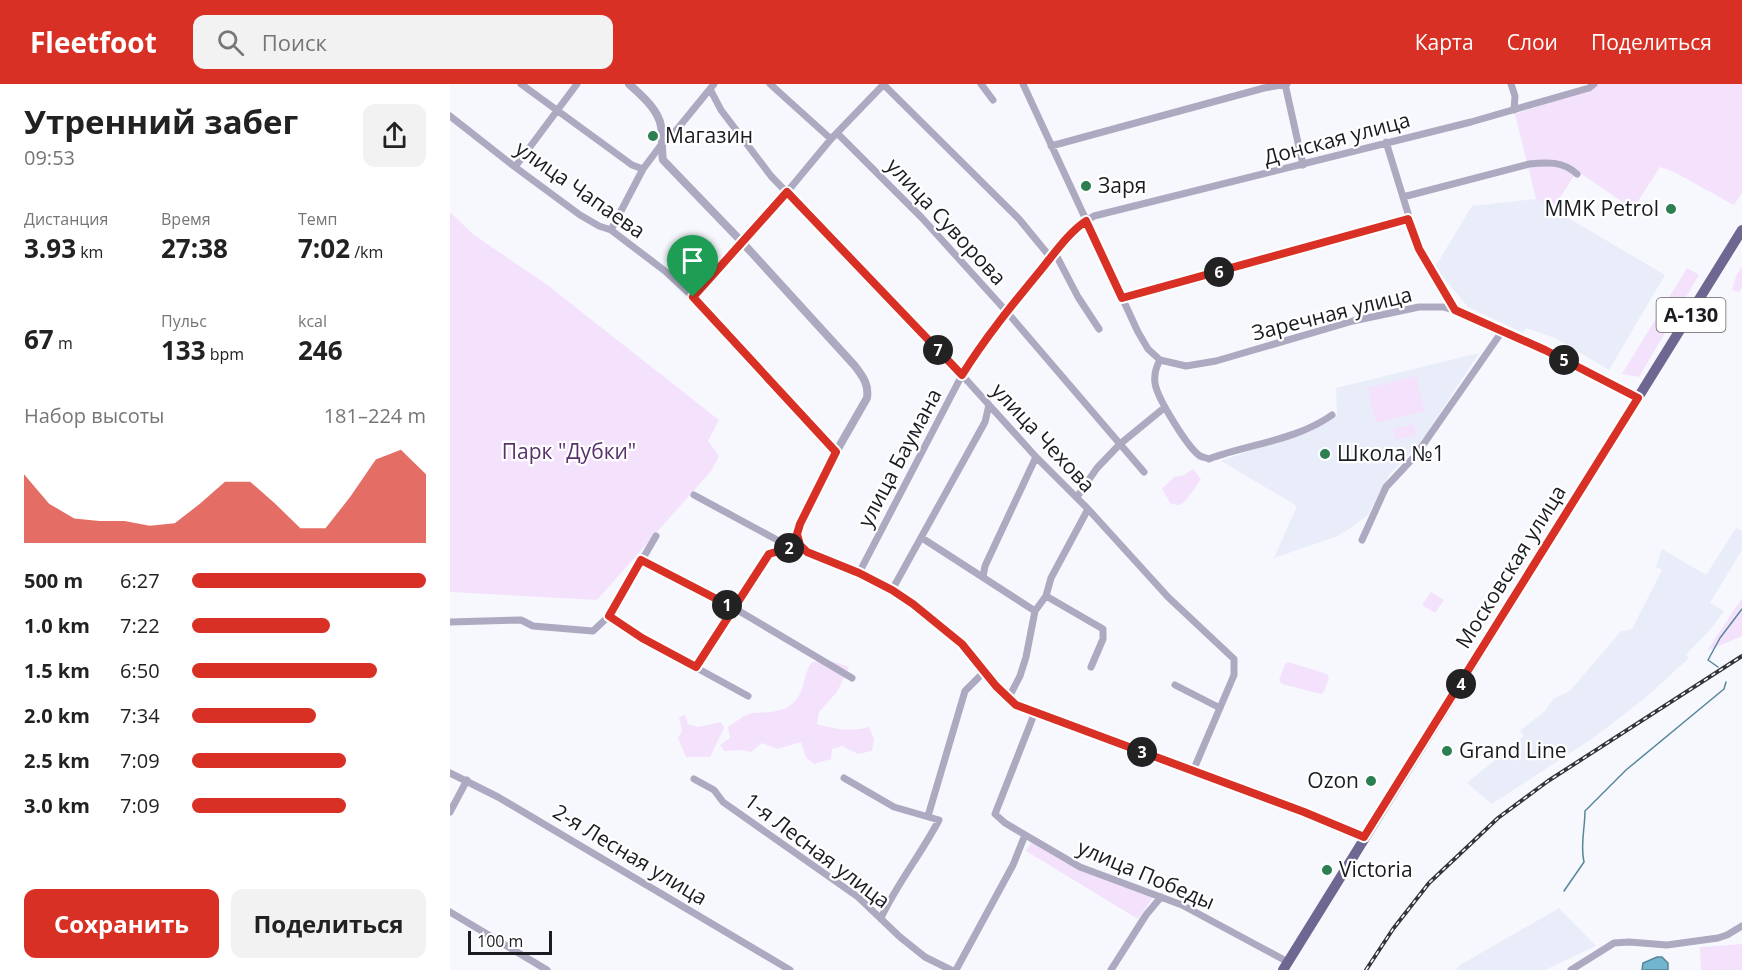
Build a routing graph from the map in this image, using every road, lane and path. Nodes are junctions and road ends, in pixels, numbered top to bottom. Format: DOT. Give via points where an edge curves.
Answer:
graph roads {
  1 [pos="521,84"];
  2 [pos="577,84"];
  3 [pos="629,84"];
  4 [pos="770,84"];
  5 [pos="883,84"];
  6 [pos="981,84"];
  7 [pos="1023,84"];
  8 [pos="1286,84"];
  9 [pos="1511,84"];
  10 [pos="1594,84"];
  11 [pos="712,86"];
  12 [pos="993,100"];
  13 [pos="558,110"];
  14 [pos="1514,110"];
  15 [pos="450,116"];
  16 [pos="838,134"];
  17 [pos="831,139"];
  18 [pos="1386,142"];
  19 [pos="661,145"];
  20 [pos="1051,146"];
  21 [pos="1303,165"];
  22 [pos="515,167"];
  23 [pos="644,168"];
  24 [pos="1577,174"];
  25 [pos="787,192"];
  26 [pos="1403,197"];
  27 [pos="1408,219"];
  28 [pos="1086,221"];
  29 [pos="611,230"];
  30 [pos="1742,230"];
  31 [pos="742,243"];
  32 [pos="1053,255"];
  33 [pos="693,297"];
  34 [pos="1122,298"];
  35 [pos="1455,310"];
  36 [pos="1007,312"];
  37 [pos="1099,329"];
  38 [pos="1503,330"];
  39 [pos="1160,360"];
  40 [pos="962,375"];
  41 [pos="1638,398"];
  42 [pos="989,405"];
  43 [pos="1164,408"];
  44 [pos="1332,415"];
  45 [pos="1120,444"];
  46 [pos="836,452"];
  47 [pos="1036,457"];
  48 [pos="1144,472"];
  49 [pos="694,495"];
  50 [pos="1077,497"];
  51 [pos="1088,509"];
  52 [pos="656,536"];
  53 [pos="922,538"];
  54 [pos="1362,540"];
  55 [pos="800,545"];
  56 [pos="641,560"];
  57 [pos="859,573"];
  58 [pos="983,577"];
  59 [pos="892,590"];
  60 [pos="1046,596"];
  61 [pos="734,608"];
  62 [pos="1035,610"];
  63 [pos="609,616"];
  64 [pos="450,622"];
  65 [pos="696,667"];
  66 [pos="1091,667"];
  67 [pos="985,671"];
  68 [pos="852,678"];
  69 [pos="1175,685"];
  70 [pos="748,696"];
  71 [pos="1008,699"];
  72 [pos="1220,708"];
  73 [pos="1035,712"];
  74 [pos="1192,771"];
  75 [pos="450,773"];
  76 [pos="844,778"];
  77 [pos="467,780"];
  78 [pos="694,780"];
  79 [pos="450,812"];
  80 [pos="928,816"];
  81 [pos="1025,835"];
  82 [pos="1364,837"];
  83 [pos="1161,897"];
  84 [pos="450,912"];
  85 [pos="881,918"];
  86 [pos="1742,926"];
  87 [pos="1285,966"];
  88 [pos="547,970"];
  89 [pos="790,970"];
  90 [pos="951,970"];
  91 [pos="956,970"];
  92 [pos="1111,970"];
  93 [pos="1571,970"];
  1 -- 13 [label="street"];
  2 -- 13 [label="street"];
  3 -- 19 [label="street" via="655,112 661,126"];
  4 -- 17 [label="street"];
  5 -- 16 [label="street"];
  5 -- 32 [label="street"];
  6 -- 12 [label="street"];
  7 -- 20 [label="street"];
  8 -- 20 [label="street"];
  8 -- 21 [label="street"];
  9 -- 14 [label="street"];
  10 -- 14 [label="street, Донская улица"];
  11 -- 19 [label="street"];
  11 -- 25 [label="street, улица Чехова" via="721,110"];
  13 -- 22 [label="street"];
  13 -- 23 [label="street" via="632,165"];
  14 -- 18 [label="street, Донская улица"];
  15 -- 22 [label="street, улица Чапаева"];
  16 -- 17 [label="street"];
  16 -- 36 [label="street, улица Суворова" via="922,218"];
  17 -- 25 [label="street"];
  18 -- 21 [label="street, Донская улица"];
  18 -- 26 [label="street"];
  19 -- 23 [label="street"];
  19 -- 31 [label="street" via="663,160"];
  20 -- 28 [label="street"];
  21 -- 28 [label="street, Донская улица"];
  22 -- 29 [label="street, улица Чапаева" via="598,226"];
  23 -- 29 [label="street"];
  24 -- 26 [label="street" via="1569,166 1529,164"];
  25 -- 31 [label="street"];
  25 -- 40 [label="street, улица Чехова"];
  26 -- 27 [label="street"];
  27 -- 34 [label="street"];
  27 -- 35 [label="street" via="1419,249"];
  28 -- 32 [label="street, улица Баумана"];
  28 -- 34 [label="street"];
  29 -- 33 [label="street, улица Чапаева"];
  30 -- 41 [label="main road, А-130"];
  31 -- 33 [label="street"];
  31 -- 46 [label="street" via="866,381 867,398"];
  32 -- 36 [label="street, улица Баумана"];
  32 -- 37 [label="street"];
  33 -- 46 [label="street, улица Чапаева"];
  34 -- 39 [label="street" via="1148,349"];
  35 -- 38 [label="street, Заречная улица"];
  35 -- 39 [label="street, Заречная улица" via="1419,307 1353,321 1216,361 1186,366"];
  36 -- 40 [label="street, улица Баумана"];
  36 -- 45 [label="street, улица Суворова"];
  38 -- 41 [label="street, Заречная улица"];
  38 -- 54 [label="street" via="1416,455 1386,487"];
  39 -- 43 [label="street" via="1155,384"];
  40 -- 42 [label="street, улица Чехова"];
  40 -- 57 [label="street, улица Баумана"];
  41 -- 82 [label="main road, Московская улица / А-130"];
  42 -- 47 [label="street, улица Чехова"];
  42 -- 53 [label="street" via="985,422"];
  43 -- 44 [label="street" via="1200,457 1209,459 1318,425"];
  43 -- 45 [label="street"];
  45 -- 48 [label="street, улица Суворова"];
  45 -- 50 [label="street"];
  46 -- 55 [label="street" via="800,524"];
  47 -- 50 [label="street, улица Чехова"];
  47 -- 58 [label="street"];
  49 -- 55 [label="street" via="779,541"];
  50 -- 51 [label="street, улица Чехова"];
  51 -- 60 [label="street" via="1051,578"];
  51 -- 72 [label="street, улица Чехова" via="1168,597 1234,659 1234,675"];
  52 -- 56 [label="street"];
  53 -- 58 [label="street"];
  53 -- 59 [label="street"];
  55 -- 57 [label="street" via="807,552"];
  55 -- 61 [label="street" via="769,554"];
  56 -- 61 [label="street"];
  56 -- 63 [label="street"];
  57 -- 59 [label="street"];
  58 -- 62 [label="street"];
  59 -- 67 [label="street" via="962,644"];
  60 -- 62 [label="street"];
  60 -- 66 [label="street" via="1103,629 1103,639"];
  61 -- 65 [label="street"];
  61 -- 68 [label="street"];
  62 -- 71 [label="street" via="1026,657"];
  63 -- 64 [label="street" via="593,632 533,626 521,620"];
  63 -- 65 [label="street"];
  65 -- 70 [label="street"];
  67 -- 71 [label="street"];
  67 -- 80 [label="street" via="964,692"];
  69 -- 72 [label="street"];
  71 -- 73 [label="street"];
  72 -- 74 [label="street, улица Чехова"];
  73 -- 74 [label="street"];
  73 -- 81 [label="street, улица Победы" via="995,814"];
  74 -- 82 [label="street"];
  75 -- 77 [label="street, 2-я Лесная улица"];
  76 -- 80 [label="street" via="894,807"];
  77 -- 79 [label="street"];
  77 -- 89 [label="street, 2-я Лесная улица"];
  78 -- 85 [label="street, 1-я Лесная улица" via="714,790 723,801 858,897"];
  80 -- 85 [label="street" via="939,820"];
  81 -- 83 [label="street, улица Победы" via="1080,867"];
  81 -- 91 [label="street"];
  82 -- 87 [label="main road, Московская улица / А-130"];
  83 -- 87 [label="street, улица Победы" via="1182,905"];
  83 -- 92 [label="street"];
  84 -- 88 [label="street"];
  85 -- 90 [label="street, 1-я Лесная улица" via="925,957"];
  86 -- 93 [label="street" via="1718,938 1667,945 1614,943"];
}
